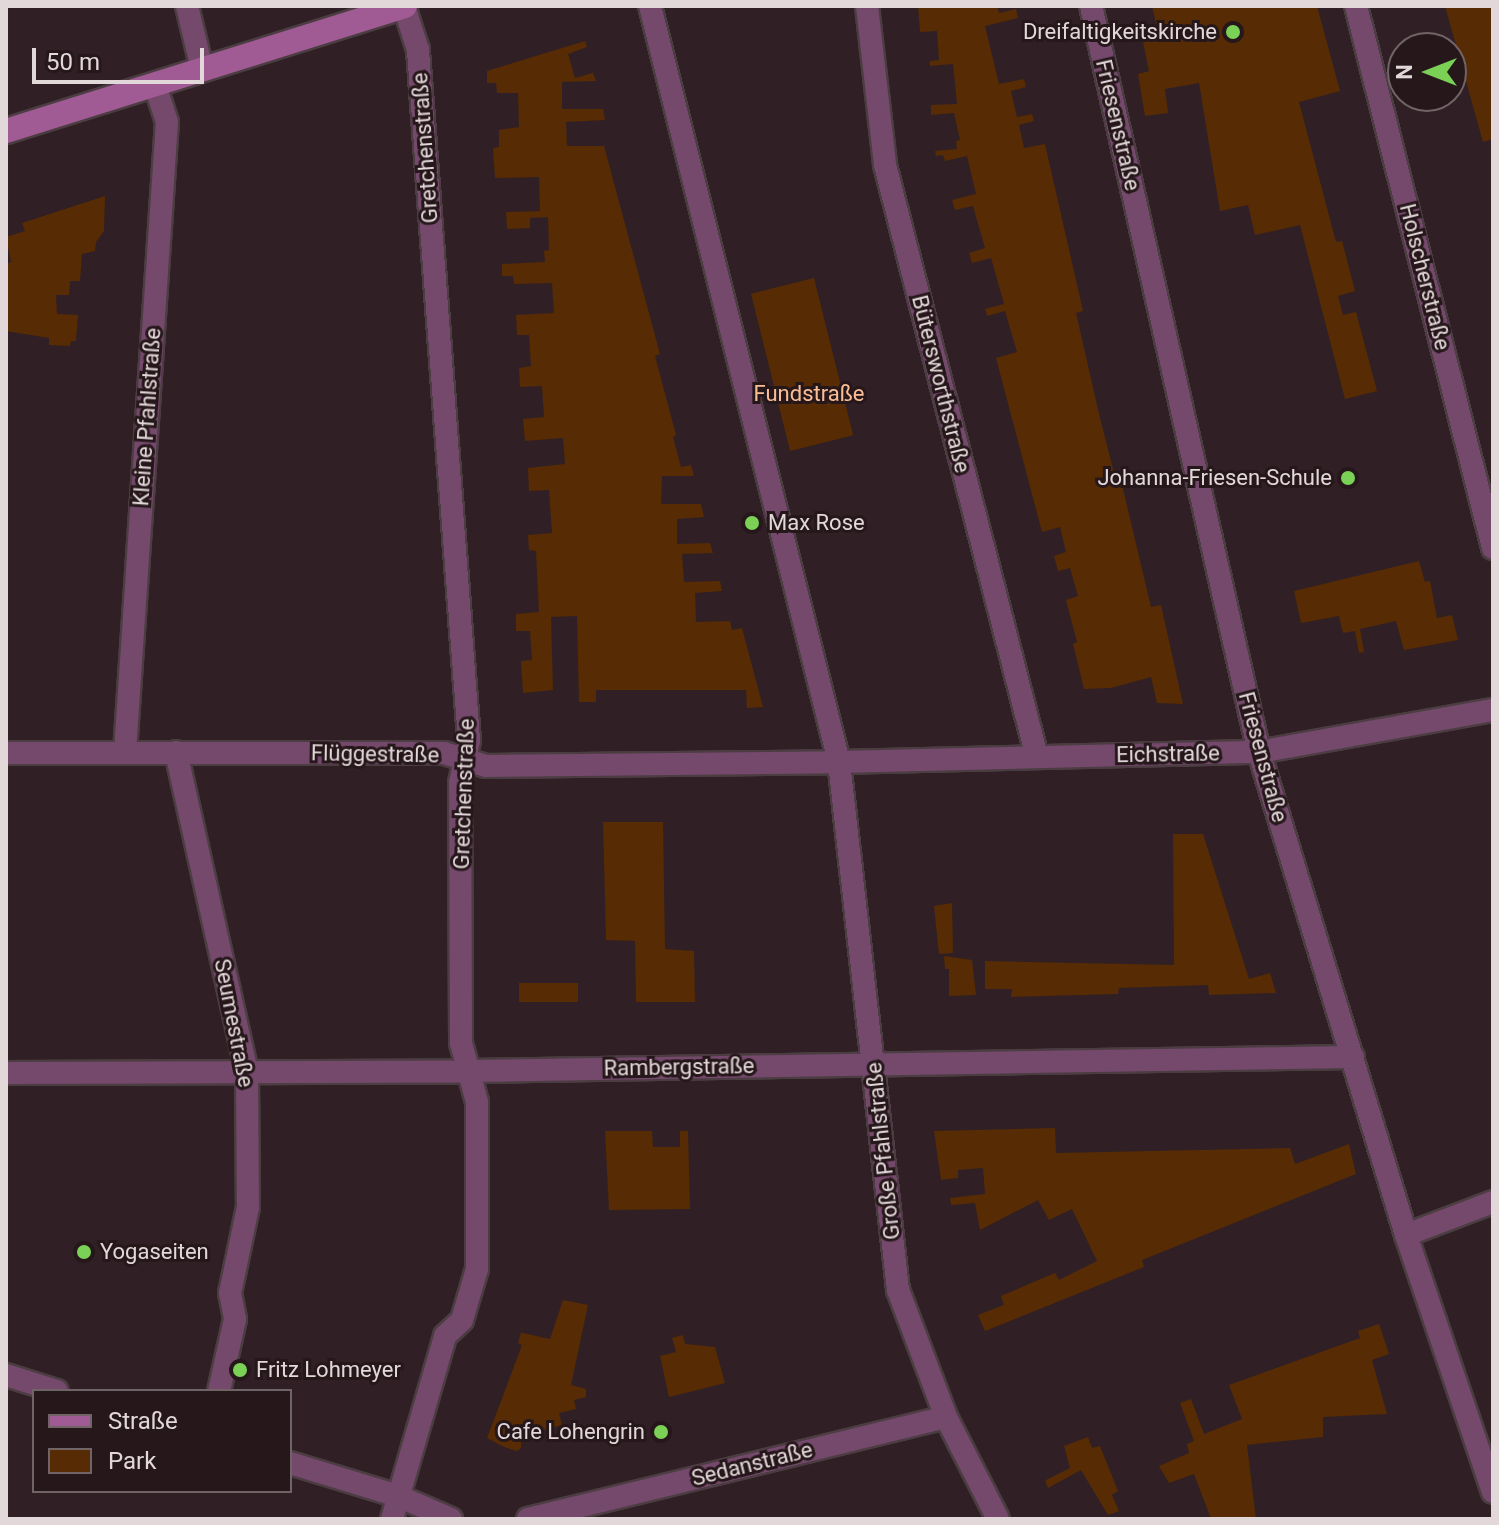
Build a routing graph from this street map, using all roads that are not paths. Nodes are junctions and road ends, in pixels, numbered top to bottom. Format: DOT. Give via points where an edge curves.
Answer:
graph roads {
  1 [pos="187,6"];
  2 [pos="404,6"];
  3 [pos="650,6"];
  4 [pos="867,6"];
  5 [pos="1091,6"];
  6 [pos="1356,6"];
  7 [pos="202,69"];
  8 [pos="155,85"];
  9 [pos="6,131"];
  10 [pos="1493,548"];
  11 [pos="1493,710"];
  12 [pos="125,752"];
  13 [pos="176,752"];
  14 [pos="1259,752"];
  15 [pos="6,753"];
  16 [pos="1037,757"];
  17 [pos="465,759"];
  18 [pos="839,762"];
  19 [pos="1353,1057"];
  20 [pos="873,1063"];
  21 [pos="469,1071"];
  22 [pos="6,1073"];
  23 [pos="247,1073"];
  24 [pos="1493,1202"];
  25 [pos="1406,1235"];
  26 [pos="6,1375"];
  27 [pos="51,1389"];
  28 [pos="219,1389"];
  29 [pos="946,1417"];
  30 [pos="1488,1460"];
  31 [pos="292,1464"];
  32 [pos="1493,1492"];
  33 [pos="407,1500"];
  34 [pos="560,1515"];
  35 [pos="392,1519"];
  36 [pos="451,1519"];
  37 [pos="528,1519"];
  38 [pos="998,1519"];
  1 -- 7 [label="street"];
  2 -- 7 [label="street"];
  2 -- 17 [label="street, Gretchenstraße" via="418,50 469,740"];
  3 -- 18 [label="street"];
  4 -- 16 [label="street, Bütersworthstraße" via="885,165"];
  5 -- 14 [label="street, Friesenstraße"];
  6 -- 10 [label="street, Holscherstraße"];
  7 -- 8 [label="street"];
  8 -- 9 [label="street"];
  8 -- 12 [label="street, Kleine Pfahlstraße" via="167,122"];
  11 -- 14 [label="street, Eichstraße"];
  12 -- 13 [label="street, Flüggestraße"];
  12 -- 15 [label="street, Flüggestraße"];
  13 -- 17 [label="street, Flüggestraße" via="444,753"];
  13 -- 23 [label="street, Seumestraße"];
  14 -- 16 [label="street, Eichstraße"];
  14 -- 19 [label="street, Friesenstraße"];
  16 -- 18 [label="street, Eichstraße"];
  17 -- 18 [label="street, Flüggestraße" via="486,766"];
  17 -- 21 [label="street, Gretchenstraße" via="460,783 461,1043"];
  18 -- 20 [label="street, Große Pfahlstraße"];
  19 -- 20 [label="street, Rambergstraße"];
  19 -- 25 [label="street, Friesenstraße"];
  20 -- 21 [label="street, Rambergstraße"];
  20 -- 29 [label="street, Große Pfahlstraße" via="898,1290"];
  21 -- 23 [label="street, Rambergstraße"];
  21 -- 33 [label="street, Gretchenstraße" via="477,1102 477,1269 462,1320 445,1336"];
  22 -- 23 [label="street, Rambergstraße"];
  23 -- 28 [label="street, Seumestraße" via="248,1207 230,1293 235,1319"];
  24 -- 25 [label="street"];
  25 -- 30 [label="street, Friesenstraße"];
  26 -- 27 [label="street"];
  29 -- 34 [label="street, Sedanstraße"];
  29 -- 38 [label="street, Große Pfahlstraße"];
  30 -- 32 [label="street, Friesenstraße"];
  31 -- 33 [label="street"];
  33 -- 35 [label="street, Gretchenstraße"];
  33 -- 36 [label="street"];
  34 -- 37 [label="street, Sedanstraße"];
}
